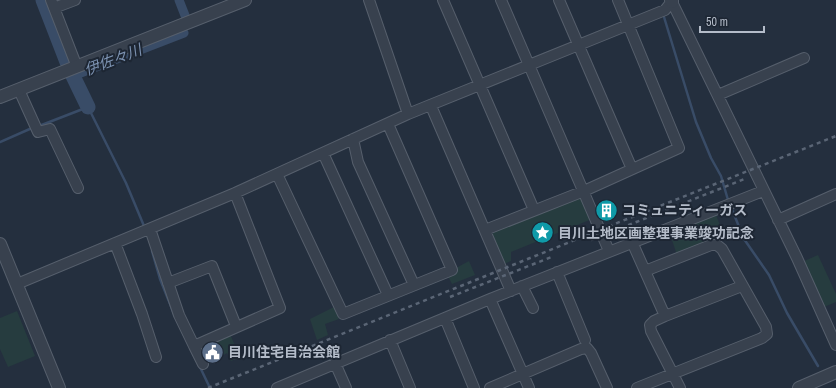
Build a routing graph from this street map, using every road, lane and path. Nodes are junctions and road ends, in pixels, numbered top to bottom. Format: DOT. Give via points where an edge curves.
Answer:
graph roads {
  1 [pos="75,0"];
  2 [pos="245,0"];
  3 [pos="369,0"];
  4 [pos="442,0"];
  5 [pos="501,0"];
  6 [pos="559,0"];
  7 [pos="618,0"];
  8 [pos="672,1"];
  9 [pos="53,4"];
  10 [pos="628,24"];
  11 [pos="578,45"];
  12 [pos="804,58"];
  13 [pos="528,66"];
  14 [pos="77,67"];
  15 [pos="480,86"];
  16 [pos="19,90"];
  17 [pos="718,95"];
  18 [pos="0,97"];
  19 [pos="430,106"];
  20 [pos="408,114"];
  21 [pos="388,124"];
  22 [pos="353,139"];
  23 [pos="323,153"];
  24 [pos="632,169"];
  25 [pos="277,174"];
  26 [pos="78,188"];
  27 [pos="584,190"];
  28 [pos="763,190"];
  29 [pos="235,193"];
  30 [pos="836,194"];
  31 [pos="534,210"];
  32 [pos="778,220"];
  33 [pos="150,229"];
  34 [pos="484,230"];
  35 [pos="632,242"];
  36 [pos="115,243"];
  37 [pos="0,244"];
  38 [pos="609,251"];
  39 [pos="645,271"];
  40 [pos="557,272"];
  41 [pos="168,283"];
  42 [pos="17,284"];
  43 [pos="414,285"];
  44 [pos="522,286"];
  45 [pos="742,286"];
  46 [pos="511,291"];
  47 [pos="388,295"];
  48 [pos="490,299"];
  49 [pos="533,308"];
  50 [pos="665,316"];
  51 [pos="445,318"];
  52 [pos="236,326"];
  53 [pos="390,340"];
  54 [pos="585,340"];
  55 [pos="836,345"];
  56 [pos="194,346"];
  57 [pos="156,357"];
  58 [pos="335,363"];
  59 [pos="202,364"];
  60 [pos="836,372"];
  61 [pos="673,373"];
  62 [pos="523,374"];
  63 [pos="60,388"];
  64 [pos="280,388"];
  65 [pos="346,388"];
  66 [pos="410,388"];
  67 [pos="474,388"];
  68 [pos="490,388"];
  69 [pos="529,388"];
  70 [pos="607,388"];
  71 [pos="636,388"];
  72 [pos="680,388"];
  73 [pos="799,388"];
  1 -- 9 [label="street"];
  2 -- 14 [label="street"];
  3 -- 20 [label="street"];
  4 -- 15 [label="street"];
  5 -- 13 [label="street"];
  6 -- 11 [label="street"];
  7 -- 10 [label="street"];
  8 -- 10 [label="street" via="666,10"];
  8 -- 17 [label="street"];
  9 -- 14 [label="street"];
  10 -- 11 [label="street"];
  10 -- 24 [label="street" via="679,148"];
  11 -- 13 [label="street"];
  11 -- 24 [label="street"];
  12 -- 17 [label="street"];
  13 -- 15 [label="street"];
  13 -- 27 [label="street"];
  14 -- 16 [label="street"];
  15 -- 19 [label="street"];
  15 -- 31 [label="street"];
  16 -- 18 [label="street"];
  16 -- 26 [label="street" via="36,128 50,129"];
  17 -- 28 [label="street"];
  19 -- 20 [label="street"];
  19 -- 34 [label="street"];
  20 -- 21 [label="street"];
  21 -- 22 [label="street"];
  21 -- 43 [label="street" via="452,270"];
  22 -- 23 [label="street"];
  22 -- 43 [label="street" via="358,162"];
  23 -- 25 [label="street"];
  23 -- 47 [label="street"];
  24 -- 27 [label="street"];
  25 -- 29 [label="street"];
  25 -- 47 [label="street" via="342,314"];
  27 -- 31 [label="street"];
  27 -- 38 [label="street"];
  28 -- 32 [label="street"];
  28 -- 35 [label="street"];
  29 -- 33 [label="street"];
  29 -- 52 [label="street" via="280,308"];
  30 -- 32 [label="street"];
  31 -- 34 [label="street"];
  32 -- 55 [label="street"];
  33 -- 36 [label="street"];
  33 -- 41 [label="street"];
  34 -- 46 [label="street"];
  35 -- 38 [label="street"];
  35 -- 39 [label="street"];
  36 -- 42 [label="street"];
  36 -- 57 [label="street"];
  37 -- 42 [label="street"];
  38 -- 40 [label="street"];
  39 -- 45 [label="street" via="711,245 717,245 722,249"];
  39 -- 50 [label="street"];
  40 -- 44 [label="street"];
  40 -- 54 [label="street"];
  41 -- 52 [label="street" via="212,266"];
  41 -- 56 [label="street" via="179,315"];
  42 -- 63 [label="street"];
  43 -- 47 [label="street"];
  44 -- 46 [label="street"];
  44 -- 49 [label="street"];
  45 -- 50 [label="street"];
  45 -- 61 [label="street" via="766,327 767,334"];
  46 -- 48 [label="street"];
  48 -- 51 [label="street"];
  48 -- 62 [label="street"];
  50 -- 61 [label="street" via="650,325"];
  51 -- 53 [label="street"];
  51 -- 67 [label="street"];
  52 -- 56 [label="street"];
  53 -- 58 [label="street"];
  53 -- 66 [label="street"];
  56 -- 59 [label="street"];
  58 -- 64 [label="street"];
  58 -- 65 [label="street"];
  60 -- 73 [label="street"];
  61 -- 71 [label="street"];
  61 -- 72 [label="street"];
  62 -- 68 [label="street"];
  62 -- 69 [label="street"];
  62 -- 70 [label="street" via="587,348 592,353"];
}
